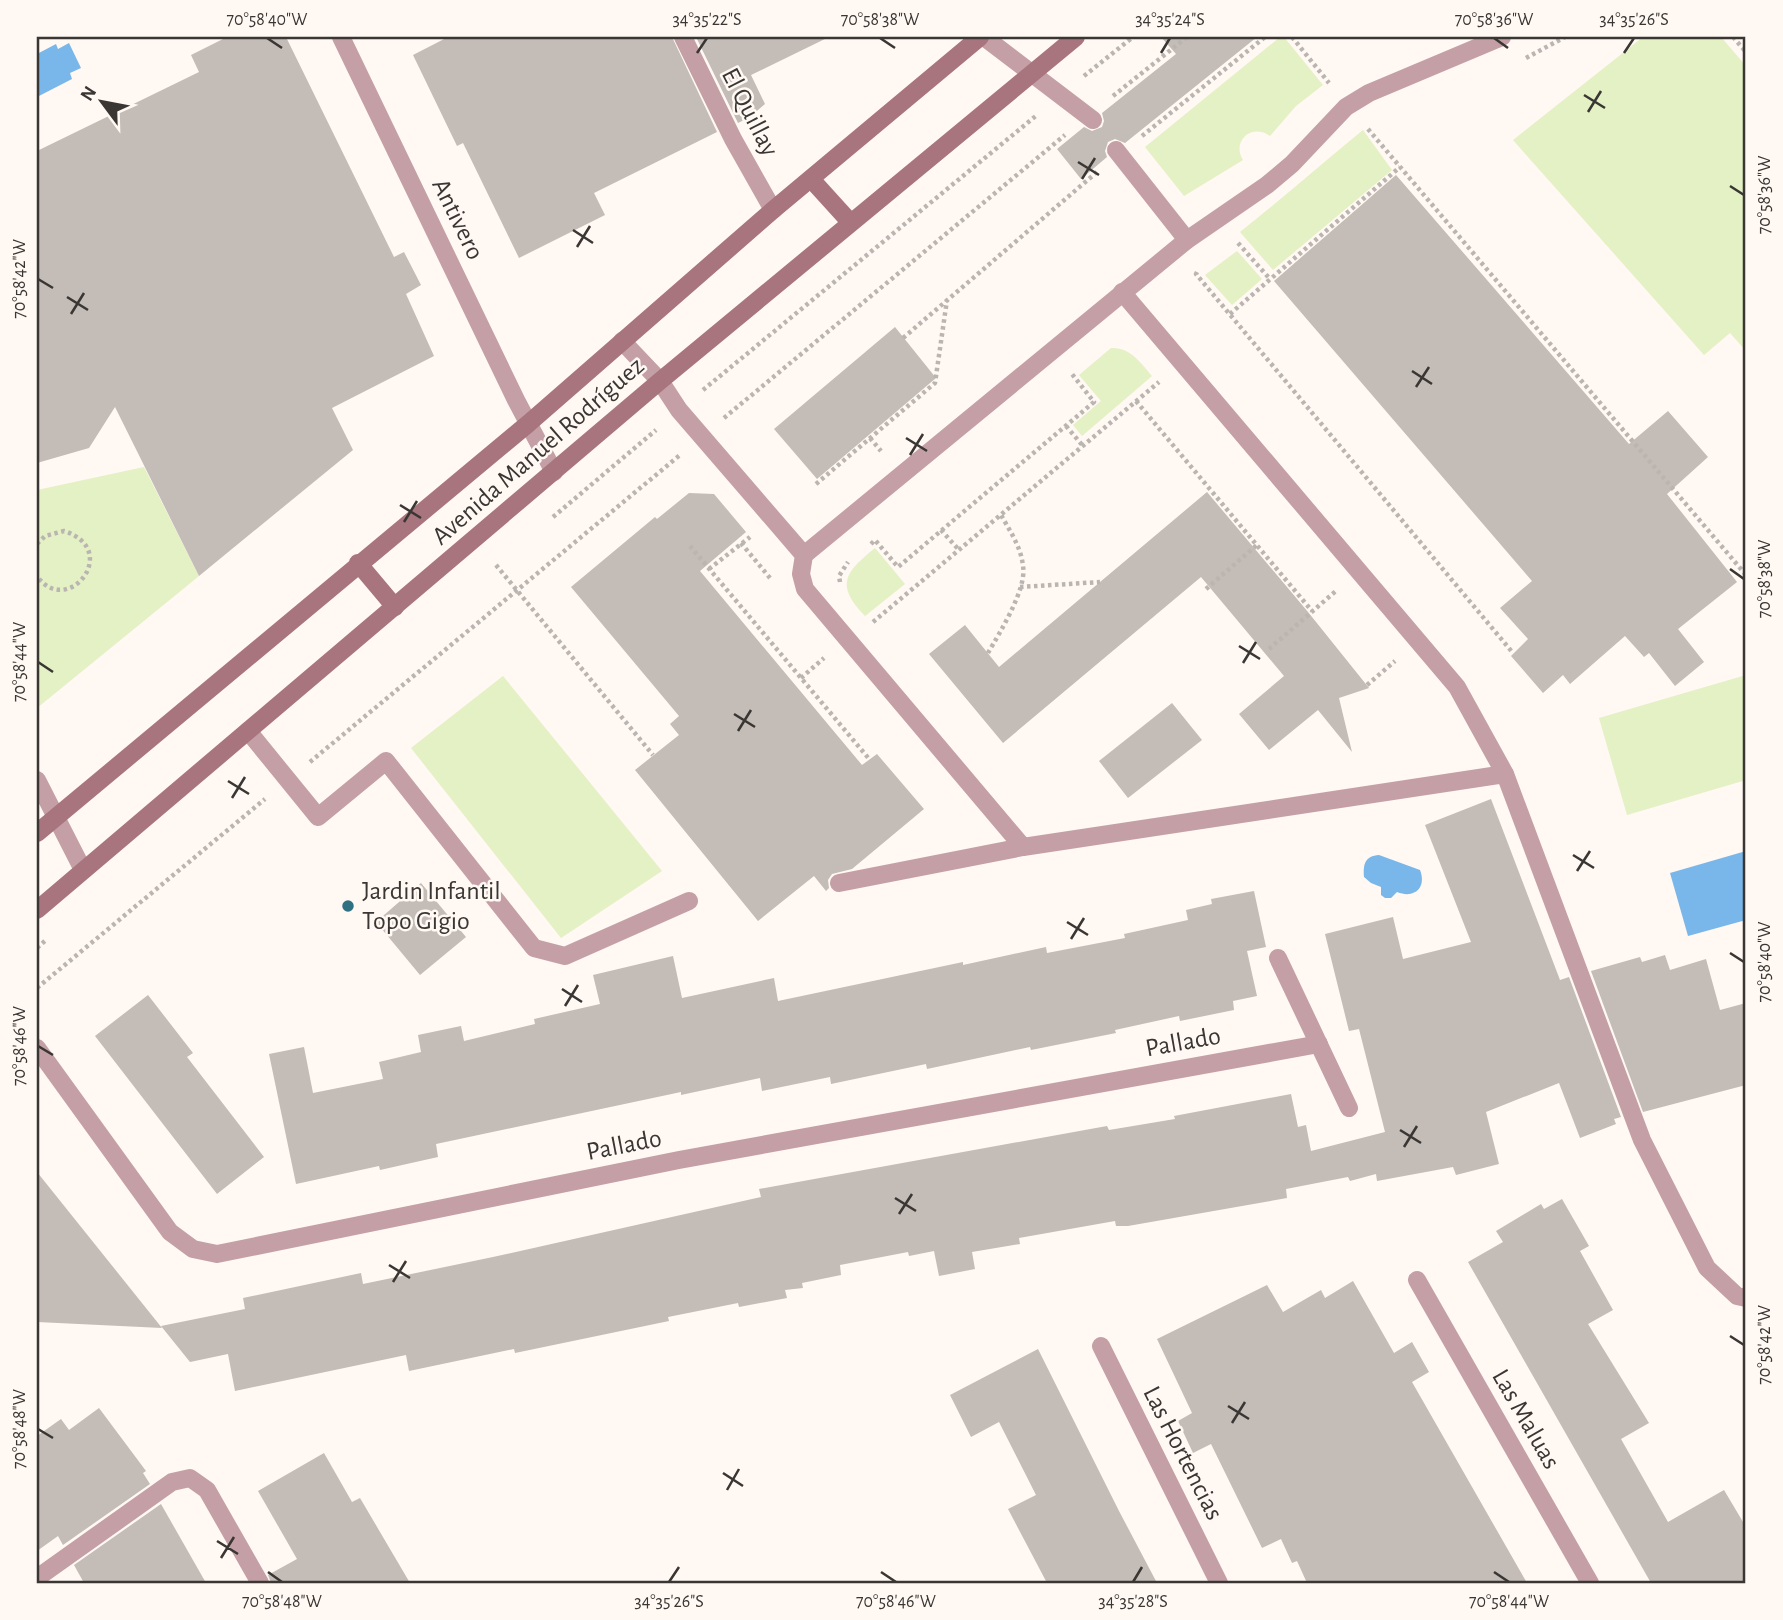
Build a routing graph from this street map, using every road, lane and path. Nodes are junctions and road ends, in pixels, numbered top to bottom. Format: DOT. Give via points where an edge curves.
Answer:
graph roads {
  1 [pos="341,37"];
  2 [pos="684,37"];
  3 [pos="982,37"];
  4 [pos="1076,37"];
  5 [pos="1133,37"];
  6 [pos="1186,37"];
  7 [pos="1265,37"];
  8 [pos="1292,37"];
  9 [pos="1502,37"];
  10 [pos="1733,37"];
  11 [pos="1746,52"];
  12 [pos="1030,73"];
  13 [pos="1083,77"];
  14 [pos="1331,85"];
  15 [pos="1105,102"];
  16 [pos="1041,112"];
  17 [pos="1093,120"];
  18 [pos="1074,128"];
  19 [pos="1368,129"];
  20 [pos="1118,152"];
  21 [pos="1400,167"];
  22 [pos="811,179"];
  23 [pos="773,210"];
  24 [pos="850,222"];
  25 [pos="1187,240"];
  26 [pos="1236,240"];
  27 [pos="1206,265"];
  28 [pos="1270,279"];
  29 [pos="1122,292"];
  30 [pos="947,299"];
  31 [pos="1230,314"];
  32 [pos="903,338"];
  33 [pos="622,341"];
  34 [pos="1079,368"];
  35 [pos="1156,371"];
  36 [pos="660,381"];
  37 [pos="1136,401"];
  38 [pos="679,410"];
  39 [pos="721,420"];
  40 [pos="528,423"];
  41 [pos="1066,426"];
  42 [pos="870,438"];
  43 [pos="1083,446"];
  44 [pos="689,447"];
  45 [pos="885,455"];
  46 [pos="554,472"];
  47 [pos="816,484"];
  48 [pos="1001,515"];
  49 [pos="549,520"];
  50 [pos="941,530"];
  51 [pos="37,544"];
  52 [pos="1257,545"];
  53 [pos="690,546"];
  54 [pos="865,548"];
  55 [pos="959,550"];
  56 [pos="804,555"];
  57 [pos="506,556"];
  58 [pos="856,556"];
  59 [pos="358,563"];
  60 [pos="496,565"];
  61 [pos="486,573"];
  62 [pos="1746,575"];
  63 [pos="37,576"];
  64 [pos="1329,579"];
  65 [pos="1100,582"];
  66 [pos="45,584"];
  67 [pos="1020,587"];
  68 [pos="1206,589"];
  69 [pos="1338,589"];
  70 [pos="37,590"];
  71 [pos="841,592"];
  72 [pos="1346,599"];
  73 [pos="395,607"];
  74 [pos="1312,611"];
  75 [pos="866,628"];
  76 [pos="1269,649"];
  77 [pos="1389,649"];
  78 [pos="832,651"];
  79 [pos="988,653"];
  80 [pos="1513,653"];
  81 [pos="801,678"];
  82 [pos="1367,685"];
  83 [pos="248,731"];
  84 [pos="653,755"];
  85 [pos="870,760"];
  86 [pos="304,766"];
  87 [pos="1505,774"];
  88 [pos="37,780"];
  89 [pos="272,793"];
  90 [pos="55,818"];
  91 [pos="37,833"];
  92 [pos="1023,847"];
  93 [pos="83,870"];
  94 [pos="839,883"];
  95 [pos="689,901"];
  96 [pos="37,910"];
  97 [pos="47,939"];
  98 [pos="37,948"];
  99 [pos="1278,958"];
  100 [pos="37,988"];
  101 [pos="1319,1044"];
  102 [pos="37,1048"];
  103 [pos="1349,1108"];
  104 [pos="1417,1280"];
  105 [pos="1746,1298"];
  106 [pos="1101,1346"];
  107 [pos="37,1578"];
  108 [pos="260,1583"];
  109 [pos="1219,1583"];
  110 [pos="1590,1583"];
  1 -- 40 [label="street, Antivero"];
  2 -- 23 [label="street, El Quillay"];
  3 -- 12 [label="street"];
  3 -- 22 [label="main road, Avenida Manuel Rodríguez"];
  4 -- 12 [label="main road, Avenida Manuel Rodríguez"];
  5 -- 13 [label="path"];
  6 -- 15 [label="path"];
  7 -- 20 [label="path"];
  8 -- 14 [label="path"];
  9 -- 25 [label="street" via="1346,107 1267,185"];
  10 -- 11 [label="path"];
  12 -- 17 [label="street"];
  12 -- 24 [label="main road, Avenida Manuel Rodríguez"];
  16 -- 38 [label="path"];
  18 -- 39 [label="path"];
  19 -- 21 [label="path"];
  20 -- 25 [label="street"];
  20 -- 30 [label="path"];
  21 -- 28 [label="path"];
  21 -- 62 [label="path"];
  22 -- 23 [label="main road, Avenida Manuel Rodríguez"];
  22 -- 24 [label="main road"];
  23 -- 33 [label="main road, Avenida Manuel Rodríguez"];
  24 -- 36 [label="main road, Avenida Manuel Rodríguez"];
  25 -- 29 [label="street"];
  26 -- 28 [label="path"];
  27 -- 31 [label="path" via="1196,274"];
  28 -- 31 [label="path"];
  29 -- 56 [label="street"];
  29 -- 87 [label="street" via="1457,687"];
  30 -- 32 [label="path"];
  30 -- 42 [label="path" via="935,383"];
  31 -- 80 [label="path"];
  33 -- 36 [label="street"];
  33 -- 40 [label="main road, Avenida Manuel Rodríguez"];
  34 -- 41 [label="path" via="1071,375 1094,402"];
  35 -- 37 [label="path" via="1162,380"];
  36 -- 38 [label="street"];
  36 -- 46 [label="main road, Avenida Manuel Rodríguez"];
  37 -- 43 [label="path"];
  37 -- 52 [label="path"];
  38 -- 49 [label="path"];
  38 -- 56 [label="street"];
  40 -- 46 [label="street, Antivero"];
  40 -- 59 [label="main road, Avenida Manuel Rodríguez"];
  41 -- 43 [label="path"];
  41 -- 50 [label="path"];
  42 -- 45 [label="path"];
  42 -- 47 [label="path"];
  43 -- 48 [label="path"];
  44 -- 86 [label="path"];
  46 -- 73 [label="main road, Avenida Manuel Rodríguez"];
  48 -- 55 [label="path"];
  48 -- 67 [label="path" via="1018,546 1024,569"];
  50 -- 54 [label="path" via="898,567 875,540"];
  50 -- 55 [label="path"];
  51 -- 66 [label="path" via="45,536 64,531 81,539 90,555 82,581 56,589"];
  52 -- 68 [label="path"];
  52 -- 74 [label="path"];
  53 -- 81 [label="path"];
  55 -- 75 [label="path"];
  56 -- 92 [label="street" via="801,574 805,589"];
  57 -- 60 [label="path"];
  58 -- 71 [label="path" via="839,576"];
  59 -- 73 [label="main road"];
  59 -- 90 [label="main road, Avenida Manuel Rodríguez"];
  60 -- 61 [label="path"];
  60 -- 84 [label="path"];
  63 -- 66 [label="path"];
  64 -- 69 [label="path"];
  65 -- 67 [label="path"];
  66 -- 70 [label="path"];
  67 -- 79 [label="path"];
  69 -- 72 [label="path"];
  69 -- 74 [label="path"];
  73 -- 83 [label="main road, Avenida Manuel Rodríguez"];
  74 -- 76 [label="path"];
  77 -- 82 [label="path" via="1397,659"];
  78 -- 81 [label="path"];
  81 -- 85 [label="path"];
  83 -- 93 [label="main road, Avenida Manuel Rodríguez"];
  83 -- 95 [label="street" via="318,817 386,761 534,948 565,956"];
  87 -- 92 [label="street"];
  87 -- 105 [label="street" via="1642,1140 1707,1268 1737,1296"];
  88 -- 90 [label="street"];
  89 -- 100 [label="path"];
  90 -- 91 [label="main road, Avenida Manuel Rodríguez"];
  90 -- 93 [label="street"];
  92 -- 94 [label="street"];
  93 -- 96 [label="main road, Avenida Manuel Rodríguez"];
  97 -- 98 [label="path"];
  99 -- 101 [label="street"];
  101 -- 102 [label="street, Pallado" via="679,1160 217,1254 193,1249 170,1232"];
  101 -- 103 [label="street"];
  104 -- 110 [label="street, Las Maluas"];
  106 -- 109 [label="street, Las Hortencias"];
  107 -- 108 [label="street" via="172,1482 190,1478 207,1490"];
}
